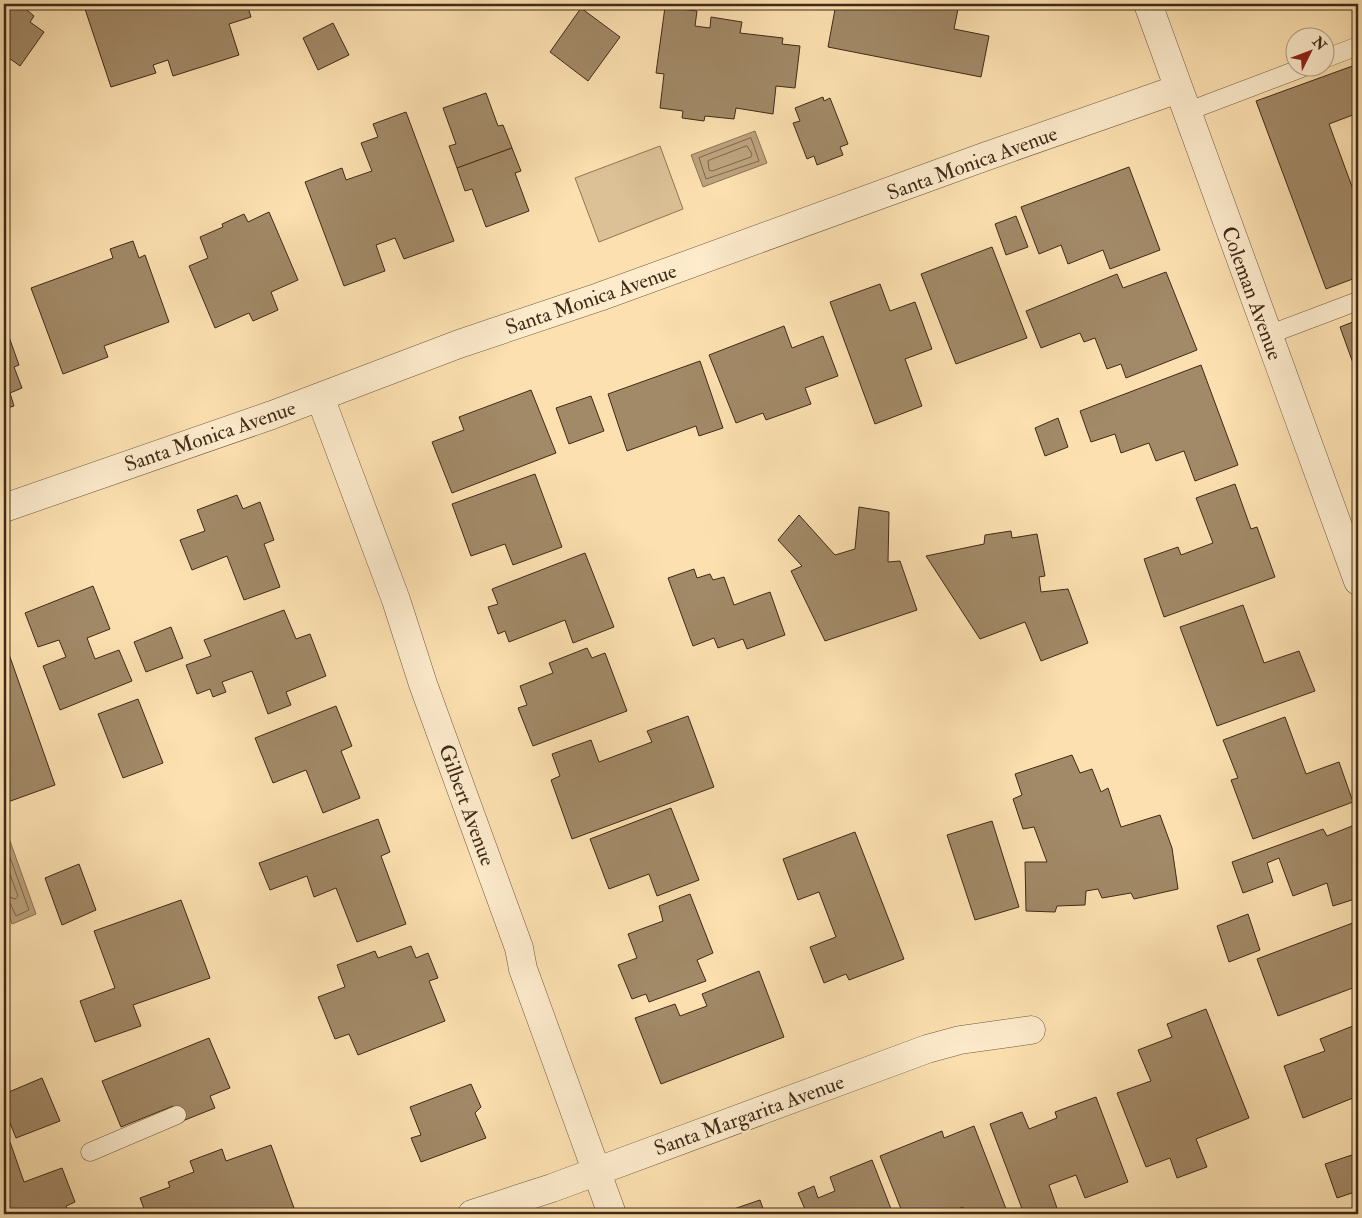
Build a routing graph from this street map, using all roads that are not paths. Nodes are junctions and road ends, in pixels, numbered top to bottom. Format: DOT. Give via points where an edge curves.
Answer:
graph roads {
  1 [pos="1154,5"];
  2 [pos="1358,46"];
  3 [pos="1334,55"];
  4 [pos="1284,73"];
  5 [pos="1182,100"];
  6 [pos="1358,301"];
  7 [pos="1268,335"];
  8 [pos="320,397"];
  9 [pos="4,508"];
  10 [pos="1358,581"];
  11 [pos="1031,1030"];
  12 [pos="177,1115"];
  13 [pos="90,1152"];
  14 [pos="596,1172"];
  15 [pos="472,1214"];
  16 [pos="612,1214"];
  1 -- 5 [label="street, Coleman Avenue"];
  2 -- 3 [label="lane"];
  4 -- 5 [label="lane"];
  5 -- 7 [label="street, Coleman Avenue"];
  5 -- 8 [label="street, Santa Monica Avenue" via="984,157 599,297 459,344"];
  6 -- 7 [label="lane"];
  7 -- 10 [label="street, Coleman Avenue"];
  8 -- 9 [label="street, Santa Monica Avenue"];
  8 -- 14 [label="street, Gilbert Avenue" via="396,600"];
  11 -- 14 [label="street, Santa Margarita Avenue" via="960,1040 927,1049"];
  12 -- 13 [label="lane"];
  14 -- 15 [label="street, Santa Margarita Avenue"];
  14 -- 16 [label="street, Gilbert Avenue"];
}
